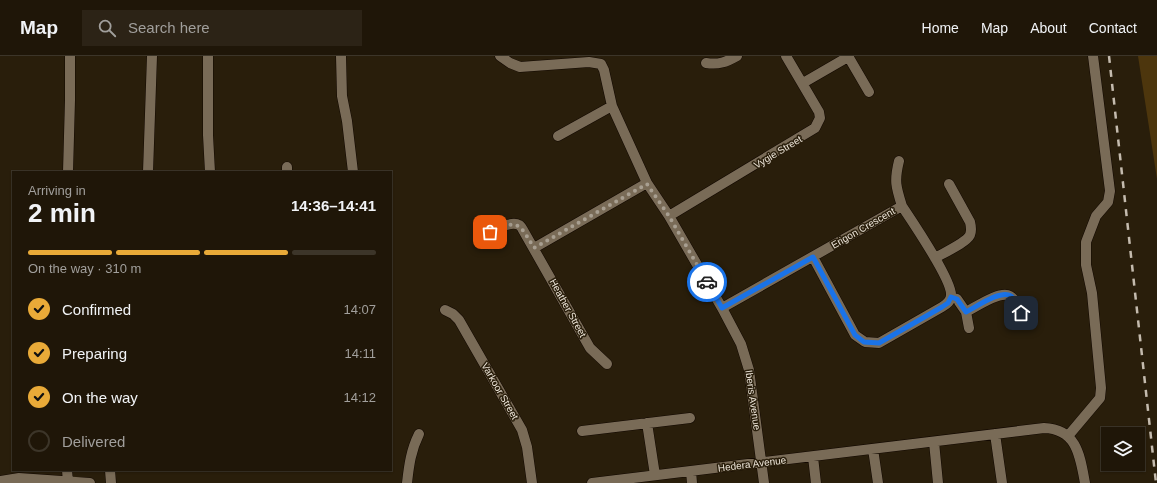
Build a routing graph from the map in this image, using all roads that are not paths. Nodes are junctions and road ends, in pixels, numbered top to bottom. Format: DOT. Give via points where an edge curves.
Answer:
graph roads {
  1 [pos="70,56"];
  2 [pos="152,56"];
  3 [pos="208,56"];
  4 [pos="341,56"];
  5 [pos="500,56"];
  6 [pos="737,56"];
  7 [pos="786,56"];
  8 [pos="1093,56"];
  9 [pos="848,57"];
  10 [pos="602,60"];
  11 [pos="706,63"];
  12 [pos="803,83"];
  13 [pos="869,92"];
  14 [pos="612,106"];
  15 [pos="558,136"];
  16 [pos="899,161"];
  17 [pos="68,171"];
  18 [pos="148,171"];
  19 [pos="210,171"];
  20 [pos="353,171"];
  21 [pos="647,184"];
  22 [pos="950,184"];
  23 [pos="902,206"];
  24 [pos="669,216"];
  25 [pos="481,236"];
  26 [pos="534,248"];
  27 [pos="813,257"];
  28 [pos="935,258"];
  29 [pos="951,297"];
  30 [pos="722,308"];
  31 [pos="445,310"];
  32 [pos="966,312"];
  33 [pos="1027,323"];
  34 [pos="969,328"];
  35 [pos="607,364"];
  36 [pos="690,418"];
  37 [pos="647,423"];
  38 [pos="582,430"];
  39 [pos="419,434"];
  40 [pos="995,434"];
  41 [pos="1068,436"];
  42 [pos="934,442"];
  43 [pos="873,449"];
  44 [pos="813,457"];
  45 [pos="761,462"];
  46 [pos="67,471"];
  47 [pos="110,471"];
  48 [pos="691,471"];
  49 [pos="655,475"];
  50 [pos="0,481"];
  51 [pos="68,482"];
  52 [pos="90,483"];
  53 [pos="111,483"];
  54 [pos="407,483"];
  55 [pos="532,483"];
  56 [pos="592,483"];
  57 [pos="692,483"];
  58 [pos="764,483"];
  59 [pos="816,483"];
  60 [pos="878,483"];
  61 [pos="938,483"];
  62 [pos="1002,483"];
  63 [pos="1085,483"];
  1 -- 17 [label="street"];
  2 -- 18 [label="street"];
  3 -- 19 [label="street"];
  4 -- 20 [label="street" via="342,96"];
  5 -- 10 [label="street" via="520,67"];
  6 -- 11 [label="street" via="717,65"];
  7 -- 12 [label="street, Vygie Street"];
  8 -- 41 [label="street" via="1110,191 1108,202 1096,216 1086,242 1086,265 1092,293 1102,388 1100,398"];
  9 -- 12 [label="street"];
  9 -- 13 [label="street"];
  10 -- 14 [label="street, Iberis Avenue"];
  12 -- 24 [label="street, Vygie Street" via="820,118 811,132"];
  14 -- 15 [label="street"];
  14 -- 21 [label="street, Iberis Avenue"];
  16 -- 23 [label="street" via="895,175"];
  21 -- 24 [label="street, Iberis Avenue"];
  21 -- 26 [label="street"];
  22 -- 28 [label="street" via="972,228 965,240"];
  23 -- 27 [label="street, Erigon Crescent"];
  23 -- 28 [label="street, Erigon Crescent"];
  24 -- 30 [label="street, Iberis Avenue"];
  25 -- 26 [label="street, Heather Street" via="499,228 519,225"];
  26 -- 35 [label="street, Heather Street" via="590,348"];
  27 -- 29 [label="street" via="855,335 864,342 879,343 942,307"];
  27 -- 30 [label="street, Erigon Crescent"];
  28 -- 29 [label="street, Erigon Crescent" via="950,288"];
  29 -- 32 [label="street, Erigon Crescent" via="957,299"];
  30 -- 45 [label="street, Iberis Avenue" via="741,344 750,370"];
  31 -- 55 [label="street, Varkoor Street" via="459,320 522,430"];
  32 -- 33 [label="street" via="997,296 1007,295 1015,302"];
  32 -- 34 [label="street"];
  36 -- 37 [label="street"];
  37 -- 38 [label="street"];
  37 -- 49 [label="street"];
  39 -- 54 [label="street" via="410,457"];
  40 -- 41 [label="street, Hedera Avenue" via="1052,429"];
  40 -- 42 [label="street, Hedera Avenue"];
  40 -- 62 [label="street"];
  41 -- 63 [label="street" via="1079,454"];
  42 -- 43 [label="street, Hedera Avenue"];
  42 -- 61 [label="street"];
  43 -- 44 [label="street, Hedera Avenue"];
  43 -- 60 [label="street"];
  44 -- 45 [label="street, Hedera Avenue"];
  44 -- 59 [label="street"];
  45 -- 48 [label="street, Hedera Avenue"];
  45 -- 58 [label="street, Iberis Avenue"];
  46 -- 51 [label="street"];
  47 -- 53 [label="street"];
  48 -- 49 [label="street, Hedera Avenue"];
  48 -- 57 [label="street"];
  49 -- 56 [label="street, Hedera Avenue"];
  50 -- 51 [label="street" via="19,478"];
  51 -- 52 [label="street"];
}
